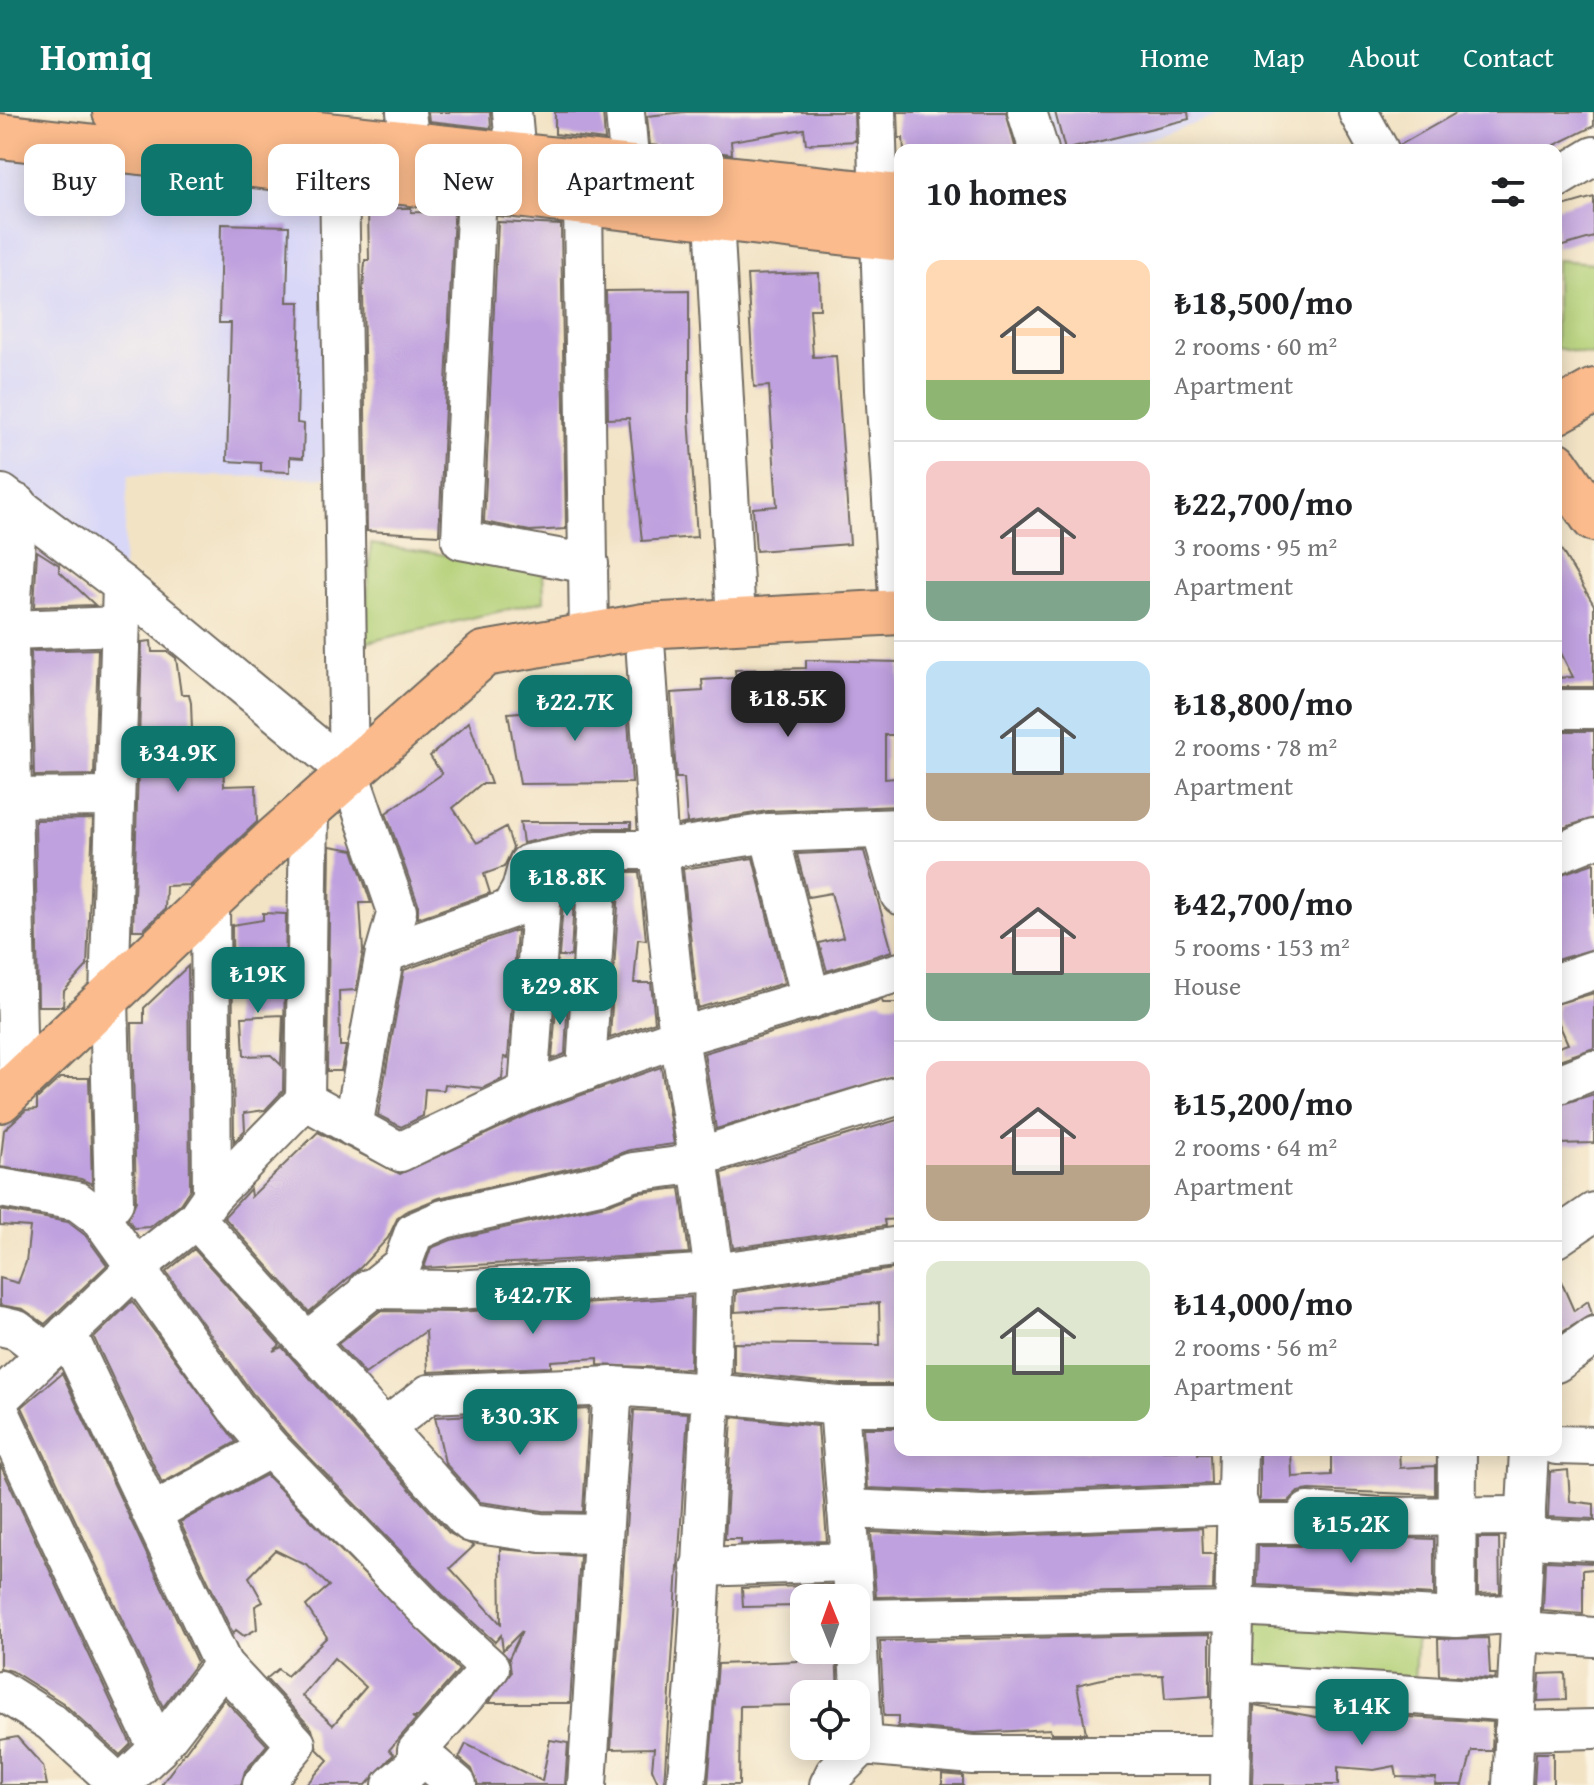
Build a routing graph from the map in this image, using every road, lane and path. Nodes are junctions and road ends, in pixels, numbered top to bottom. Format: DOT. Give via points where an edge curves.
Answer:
graph roads {
  1 [pos="115,112"];
  2 [pos="512,112"];
  3 [pos="625,112"];
  4 [pos="876,112"];
  5 [pos="1027,112"];
  6 [pos="1357,112"];
  7 [pos="307,123"];
  8 [pos="408,128"];
  9 [pos="0,136"];
  10 [pos="470,144"];
  11 [pos="515,144"];
  12 [pos="628,144"];
  13 [pos="1037,144"];
  14 [pos="1350,144"];
  15 [pos="1376,144"];
  16 [pos="1594,156"];
  17 [pos="268,168"];
  18 [pos="1562,175"];
  19 [pos="723,178"];
  20 [pos="889,195"];
  21 [pos="340,216"];
  22 [pos="476,216"];
  23 [pos="583,216"];
  24 [pos="697,216"];
  25 [pos="714,218"];
  26 [pos="890,237"];
  27 [pos="893,389"];
  28 [pos="1594,391"];
  29 [pos="1562,409"];
  30 [pos="894,416"];
  31 [pos="1562,473"];
  32 [pos="9,498"];
  33 [pos="1594,519"];
  34 [pos="589,564"];
  35 [pos="122,585"];
  36 [pos="894,612"];
  37 [pos="736,620"];
  38 [pos="120,626"];
  39 [pos="644,626"];
  40 [pos="589,636"];
  41 [pos="7,642"];
  42 [pos="1562,709"];
  43 [pos="1594,709"];
  44 [pos="349,773"];
  45 [pos="114,797"];
  46 [pos="7,798"];
  47 [pos="309,808"];
  48 [pos="890,828"];
  49 [pos="769,833"];
  50 [pos="1594,839"];
  51 [pos="599,850"];
  52 [pos="659,850"];
  53 [pos="1562,852"];
  54 [pos="894,855"];
  55 [pos="544,858"];
  56 [pos="210,900"];
  57 [pos="385,953"];
  58 [pos="1594,970"];
  59 [pos="894,974"];
  60 [pos="1562,981"];
  61 [pos="109,997"];
  62 [pos="811,999"];
  63 [pos="679,1037"];
  64 [pos="1594,1070"];
  65 [pos="586,1071"];
  66 [pos="1562,1083"];
  67 [pos="528,1091"];
  68 [pos="9,1092"];
  69 [pos="894,1097"];
  70 [pos="305,1100"];
  71 [pos="353,1127"];
  72 [pos="698,1157"];
  73 [pos="0,1188"];
  74 [pos="204,1208"];
  75 [pos="1594,1212"];
  76 [pos="101,1219"];
  77 [pos="1562,1234"];
  78 [pos="894,1247"];
  79 [pos="136,1267"];
  80 [pos="714,1273"];
  81 [pos="368,1289"];
  82 [pos="0,1326"];
  83 [pos="1594,1336"];
  84 [pos="306,1342"];
  85 [pos="57,1343"];
  86 [pos="1562,1359"];
  87 [pos="613,1386"];
  88 [pos="711,1393"];
  89 [pos="0,1398"];
  90 [pos="839,1406"];
  91 [pos="894,1406"];
  92 [pos="0,1412"];
  93 [pos="385,1428"];
  94 [pos="1562,1445"];
  95 [pos="1594,1446"];
  96 [pos="270,1448"];
  97 [pos="1238,1456"];
  98 [pos="1457,1456"];
  99 [pos="1529,1456"];
  100 [pos="847,1509"];
  101 [pos="152,1513"];
  102 [pos="1239,1514"];
  103 [pos="1455,1516"];
  104 [pos="1525,1527"];
  105 [pos="601,1534"];
  106 [pos="1594,1541"];
  107 [pos="700,1567"];
  108 [pos="852,1580"];
  109 [pos="1236,1609"];
  110 [pos="870,1616"];
  111 [pos="1456,1618"];
  112 [pos="1521,1622"];
  113 [pos="1594,1637"];
  114 [pos="223,1665"];
  115 [pos="1234,1683"];
  116 [pos="3,1699"];
  117 [pos="1515,1717"];
  118 [pos="1594,1729"];
  119 [pos="870,1747"];
  120 [pos="158,1749"];
  121 [pos="417,1751"];
  122 [pos="848,1760"];
  123 [pos="971,1770"];
  124 [pos="1096,1770"];
  125 [pos="1230,1770"];
  126 [pos="120,1785"];
  127 [pos="262,1785"];
  128 [pos="392,1785"];
  129 [pos="457,1785"];
  130 [pos="587,1785"];
  131 [pos="686,1785"];
  132 [pos="829,1785"];
  133 [pos="1512,1785"];
  1 -- 7 [label="main road"];
  2 -- 11 [label="street"];
  3 -- 12 [label="street"];
  4 -- 20 [label="street"];
  5 -- 13 [label="street"];
  6 -- 14 [label="street"];
  6 -- 15 [label="street"];
  7 -- 8 [label="main road"];
  8 -- 10 [label="main road"];
  9 -- 17 [label="main road"];
  16 -- 18 [label="street"];
  19 -- 20 [label="main road"];
  20 -- 26 [label="street"];
  21 -- 44 [label="street"];
  22 -- 34 [label="street" via="461,540"];
  23 -- 34 [label="street"];
  24 -- 25 [label="main road"];
  25 -- 26 [label="main road"];
  25 -- 37 [label="street"];
  26 -- 27 [label="street"];
  27 -- 30 [label="street"];
  28 -- 29 [label="main road"];
  31 -- 33 [label="main road"];
  32 -- 35 [label="street"];
  32 -- 41 [label="street"];
  34 -- 40 [label="street"];
  35 -- 38 [label="street"];
  35 -- 44 [label="street"];
  36 -- 37 [label="main road"];
  37 -- 39 [label="main road"];
  38 -- 41 [label="street"];
  38 -- 45 [label="street"];
  39 -- 40 [label="main road"];
  39 -- 52 [label="street"];
  40 -- 44 [label="main road" via="484,654"];
  41 -- 46 [label="street"];
  42 -- 43 [label="street"];
  44 -- 47 [label="main road"];
  44 -- 57 [label="street" via="397,911"];
  45 -- 46 [label="street"];
  45 -- 61 [label="street"];
  46 -- 68 [label="street"];
  47 -- 56 [label="main road"];
  47 -- 70 [label="street"];
  48 -- 49 [label="street"];
  48 -- 54 [label="street"];
  49 -- 52 [label="street"];
  49 -- 62 [label="street"];
  50 -- 53 [label="street"];
  51 -- 52 [label="street"];
  51 -- 55 [label="street"];
  51 -- 65 [label="street"];
  52 -- 63 [label="street"];
  55 -- 57 [label="street" via="528,864 510,909"];
  55 -- 67 [label="street"];
  56 -- 61 [label="main road"];
  56 -- 74 [label="street"];
  57 -- 71 [label="street"];
  58 -- 60 [label="street"];
  59 -- 62 [label="street"];
  61 -- 68 [label="main road"];
  61 -- 76 [label="street" via="114,1202"];
  62 -- 63 [label="street"];
  63 -- 65 [label="street"];
  63 -- 72 [label="street"];
  64 -- 66 [label="street"];
  65 -- 67 [label="street"];
  67 -- 71 [label="street" via="400,1152"];
  69 -- 72 [label="street"];
  70 -- 71 [label="street"];
  70 -- 74 [label="street"];
  72 -- 80 [label="street"];
  72 -- 81 [label="street" via="679,1166 633,1172 429,1224 414,1232 402,1265"];
  73 -- 76 [label="street" via="77,1201"];
  74 -- 79 [label="street"];
  74 -- 84 [label="street"];
  75 -- 77 [label="street"];
  76 -- 79 [label="street"];
  78 -- 80 [label="street"];
  79 -- 85 [label="street"];
  79 -- 96 [label="street"];
  80 -- 81 [label="street" via="456,1290"];
  80 -- 88 [label="street"];
  81 -- 84 [label="street"];
  82 -- 85 [label="street"];
  83 -- 86 [label="street"];
  84 -- 93 [label="street"];
  85 -- 89 [label="street"];
  85 -- 101 [label="street"];
  87 -- 88 [label="street"];
  87 -- 93 [label="street" via="429,1394"];
  87 -- 105 [label="street"];
  88 -- 90 [label="street"];
  88 -- 107 [label="street"];
  90 -- 91 [label="street"];
  90 -- 100 [label="street"];
  92 -- 120 [label="street"];
  93 -- 105 [label="street" via="471,1523 541,1533"];
  94 -- 95 [label="street"];
  96 -- 101 [label="street"];
  96 -- 121 [label="street" via="490,1668"];
  97 -- 102 [label="street"];
  98 -- 103 [label="street"];
  99 -- 104 [label="street"];
  100 -- 102 [label="street" via="984,1515"];
  100 -- 108 [label="street"];
  101 -- 114 [label="street"];
  102 -- 103 [label="street" via="1301,1524 1308,1512"];
  102 -- 109 [label="street"];
  103 -- 104 [label="street"];
  103 -- 111 [label="street"];
  104 -- 106 [label="street"];
  104 -- 112 [label="street"];
  105 -- 130 [label="street"];
  107 -- 108 [label="street"];
  107 -- 131 [label="street" via="698,1669"];
  109 -- 110 [label="street"];
  109 -- 111 [label="street"];
  109 -- 115 [label="street"];
  111 -- 112 [label="street"];
  112 -- 113 [label="street"];
  112 -- 117 [label="street"];
  114 -- 120 [label="street"];
  114 -- 127 [label="street" via="296,1744"];
  115 -- 117 [label="street"];
  115 -- 125 [label="street"];
  116 -- 126 [label="street" via="51,1722"];
  117 -- 118 [label="street"];
  117 -- 133 [label="street"];
  119 -- 123 [label="street"];
  120 -- 126 [label="street"];
  121 -- 128 [label="street" via="416,1764"];
  121 -- 129 [label="street"];
  122 -- 132 [label="street"];
  123 -- 124 [label="street"];
  124 -- 125 [label="street"];
}
